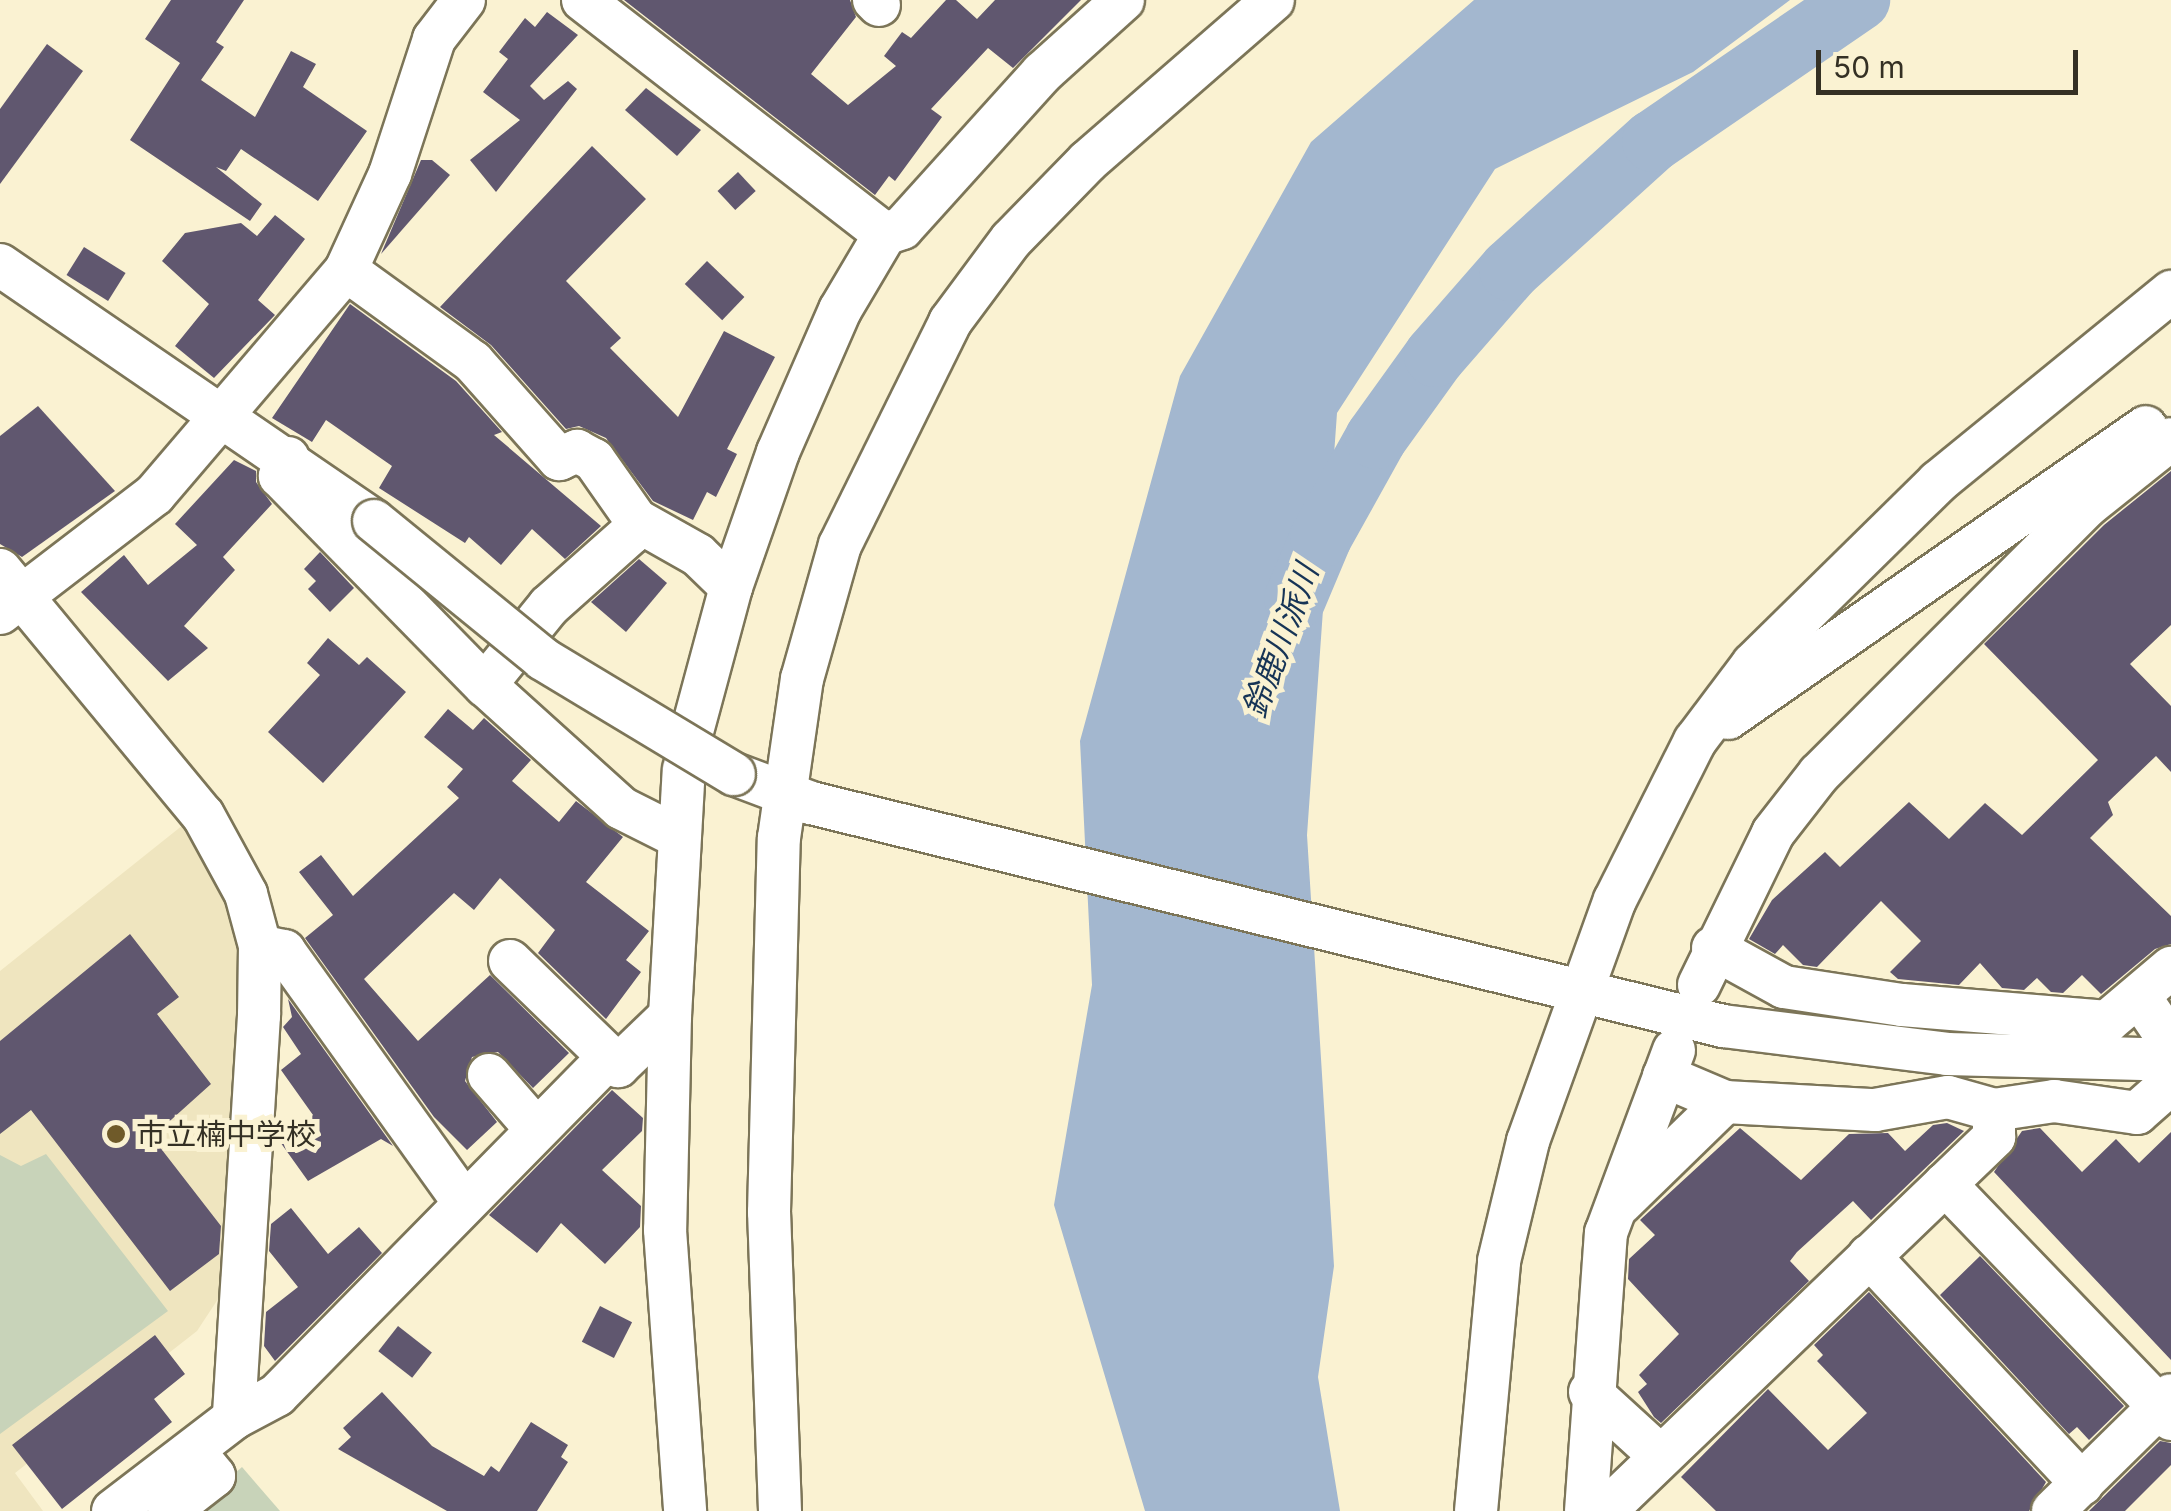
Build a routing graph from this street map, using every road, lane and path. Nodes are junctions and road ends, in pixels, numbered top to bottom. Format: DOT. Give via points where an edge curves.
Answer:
graph roads {
  1 [pos="464,0"];
  2 [pos="583,0"];
  3 [pos="1123,0"];
  4 [pos="1273,0"];
  5 [pos="886,234"];
  6 [pos="0,265"];
  7 [pos="346,270"];
  8 [pos="2171,292"];
  9 [pos="2171,411"];
  10 [pos="225,416"];
  11 [pos="2171,439"];
  12 [pos="288,458"];
  13 [pos="636,520"];
  14 [pos="731,587"];
  15 [pos="6,593"];
  16 [pos="485,685"];
  17 [pos="1695,741"];
  18 [pos="799,798"];
  19 [pos="678,836"];
  20 [pos="260,946"];
  21 [pos="510,961"];
  22 [pos="2171,968"];
  23 [pos="1569,992"];
  24 [pos="2139,996"];
  25 [pos="670,1016"];
  26 [pos="2171,1043"];
  27 [pos="609,1057"];
  28 [pos="2171,1060"];
  29 [pos="489,1075"];
  30 [pos="2171,1084"];
  31 [pos="1724,1102"];
  32 [pos="1994,1110"];
  33 [pos="536,1129"];
  34 [pos="1946,1184"];
  35 [pos="464,1202"];
  36 [pos="1612,1212"];
  37 [pos="1869,1256"];
  38 [pos="1590,1392"];
  39 [pos="2167,1407"];
  40 [pos="234,1418"];
  41 [pos="192,1450"];
  42 [pos="1660,1456"];
  43 [pos="2068,1497"];
  44 [pos="113,1511"];
  45 [pos="169,1511"];
  46 [pos="684,1511"];
  47 [pos="780,1511"];
  48 [pos="1476,1511"];
  49 [pos="1586,1511"];
  50 [pos="1604,1511"];
  1 -- 7 [label="street" via="434,39 390,174"];
  2 -- 5 [label="street"];
  3 -- 5 [label="street" via="1042,73 902,228"];
  4 -- 18 [label="street" via="1046,200 950,322 840,545 802,680"];
  5 -- 14 [label="street" via="840,310 800,401"];
  6 -- 10 [label="street"];
  7 -- 10 [label="street"];
  7 -- 13 [label="street" via="473,362 559,459 576,452 594,460"];
  8 -- 17 [label="street" via="1938,482 1753,664"];
  9 -- 17 [label="street"];
  10 -- 12 [label="street"];
  10 -- 15 [label="street" via="155,494"];
  11 -- 24 [label="street" via="2087,506 1819,774 1772,833 1706,967 1902,1005 2107,1022"];
  12 -- 16 [label="street" via="280,476"];
  12 -- 18 [label="street, bridge" via="542,659 734,774"];
  13 -- 14 [label="street" via="698,555"];
  13 -- 16 [label="street" via="631,534 549,606"];
  14 -- 19 [label="street" via="689,748"];
  15 -- 20 [label="street" via="203,815 246,894"];
  16 -- 19 [label="street" via="621,808"];
  17 -- 23 [label="street"];
  18 -- 23 [label="street"];
  18 -- 47 [label="street" via="771,985 769,1212"];
  19 -- 25 [label="street"];
  20 -- 35 [label="street" via="284,951"];
  20 -- 40 [label="street"];
  21 -- 27 [label="street"];
  22 -- 24 [label="street"];
  23 -- 28 [label="street" via="1810,1040 1947,1054"];
  23 -- 48 [label="street" via="1499,1261"];
  24 -- 26 [label="street"];
  25 -- 27 [label="street" via="618,1066"];
  25 -- 46 [label="street" via="665,1230"];
  27 -- 33 [label="street"];
  29 -- 33 [label="street"];
  30 -- 32 [label="street" via="2137,1113 2054,1101"];
  31 -- 32 [label="street" via="1875,1110 1948,1097"];
  31 -- 36 [label="street"];
  31 -- 36 [label="street" via="1670,1060"];
  32 -- 34 [label="street" via="1994,1136"];
  33 -- 35 [label="street"];
  34 -- 37 [label="street"];
  34 -- 39 [label="street"];
  35 -- 40 [label="street" via="277,1395"];
  36 -- 38 [label="street"];
  37 -- 42 [label="street"];
  37 -- 43 [label="street"];
  38 -- 42 [label="street"];
  38 -- 49 [label="street"];
  39 -- 43 [label="street"];
  40 -- 41 [label="street"];
  41 -- 44 [label="street"];
  41 -- 45 [label="street" via="214,1476"];
  42 -- 50 [label="street"];
}
